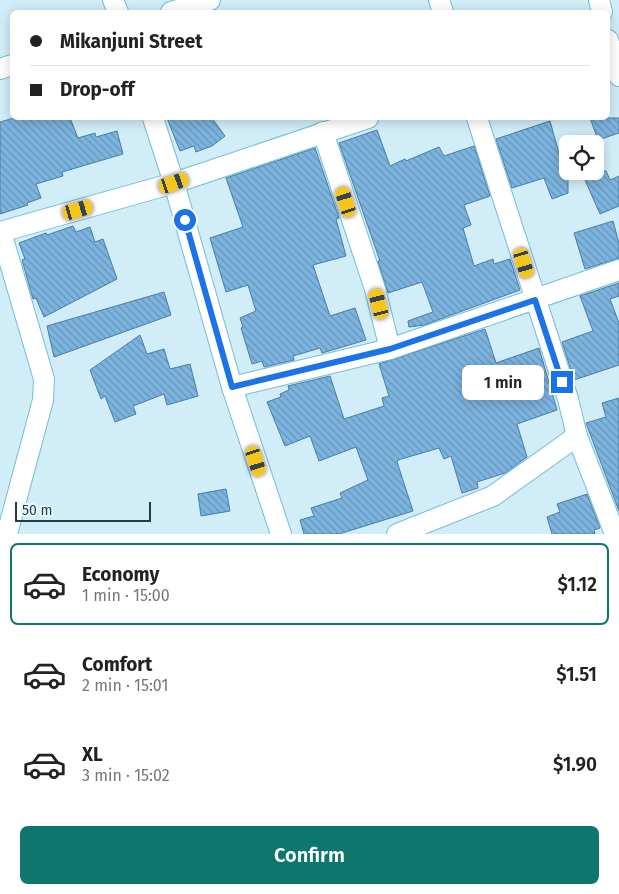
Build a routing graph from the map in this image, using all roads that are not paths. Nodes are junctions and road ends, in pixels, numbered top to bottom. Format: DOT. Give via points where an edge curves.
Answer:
graph roads {
  1 [pos="210,0"];
  2 [pos="178,10"];
  3 [pos="610,45"];
  4 [pos="619,76"];
  5 [pos="154,120"];
  6 [pos="362,120"];
  7 [pos="478,120"];
  8 [pos="323,132"];
  9 [pos="174,183"];
  10 [pos="1,232"];
  11 [pos="619,270"];
  12 [pos="535,300"];
  13 [pos="390,349"];
  14 [pos="232,387"];
  15 [pos="577,436"];
  16 [pos="8,534"];
  17 [pos="281,534"];
  18 [pos="397,534"];
  19 [pos="615,534"];
  1 -- 2 [label="street"];
  3 -- 4 [label="street"];
  5 -- 9 [label="street"];
  6 -- 8 [label="street"];
  7 -- 12 [label="street"];
  8 -- 9 [label="street"];
  8 -- 13 [label="street" via="375,289"];
  9 -- 10 [label="street"];
  9 -- 14 [label="street"];
  10 -- 16 [label="street" via="44,379 43,400"];
  11 -- 12 [label="street"];
  12 -- 13 [label="street"];
  12 -- 15 [label="street"];
  13 -- 14 [label="street"];
  14 -- 17 [label="street"];
  15 -- 18 [label="street" via="493,496"];
  15 -- 19 [label="street"];
}
